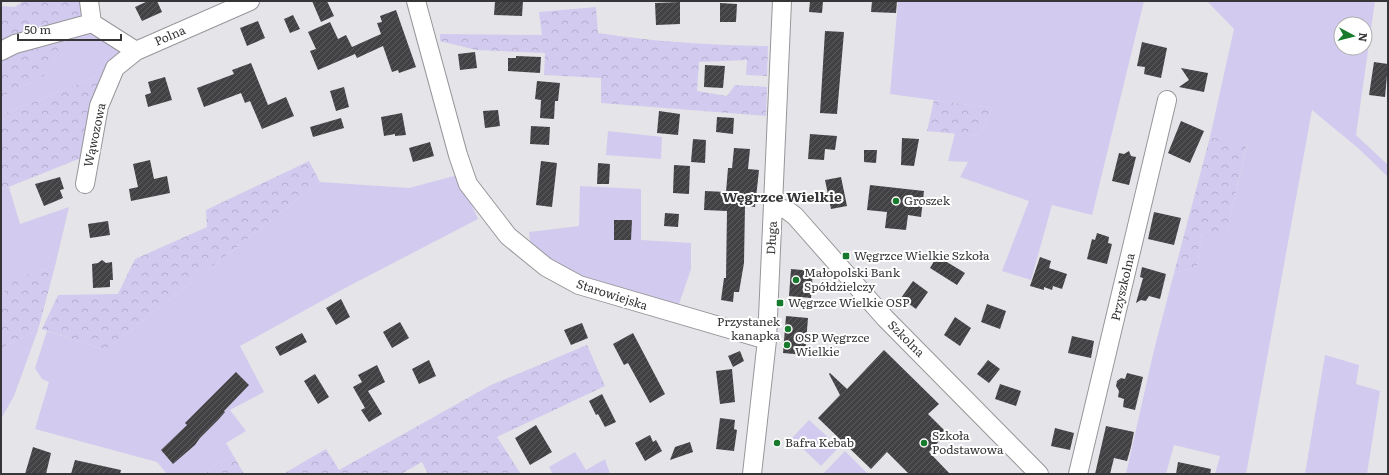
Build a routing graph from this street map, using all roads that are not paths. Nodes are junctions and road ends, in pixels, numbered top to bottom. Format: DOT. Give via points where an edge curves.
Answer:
graph roads {
  1 [pos="89,1"];
  2 [pos="250,1"];
  3 [pos="416,1"];
  4 [pos="782,1"];
  5 [pos="92,23"];
  6 [pos="1,51"];
  7 [pos="136,51"];
  8 [pos="1167,100"];
  9 [pos="85,184"];
  10 [pos="774,206"];
  11 [pos="767,340"];
  12 [pos="752,474"];
  13 [pos="1039,474"];
  14 [pos="1078,474"];
  1 -- 5 [label="street"];
  2 -- 7 [label="street, Polna"];
  3 -- 11 [label="street, Starowiejska" via="468,184 508,236 546,267 579,285"];
  4 -- 10 [label="street, Długa"];
  5 -- 6 [label="street" via="15,44"];
  5 -- 7 [label="street"];
  7 -- 9 [label="street, Wąwozowa" via="115,68 99,106"];
  8 -- 14 [label="street, Przyszkolna"];
  10 -- 11 [label="street, Długa"];
  10 -- 13 [label="street, Szkolna" via="795,216 885,318"];
  11 -- 12 [label="street, Długa"];
}
